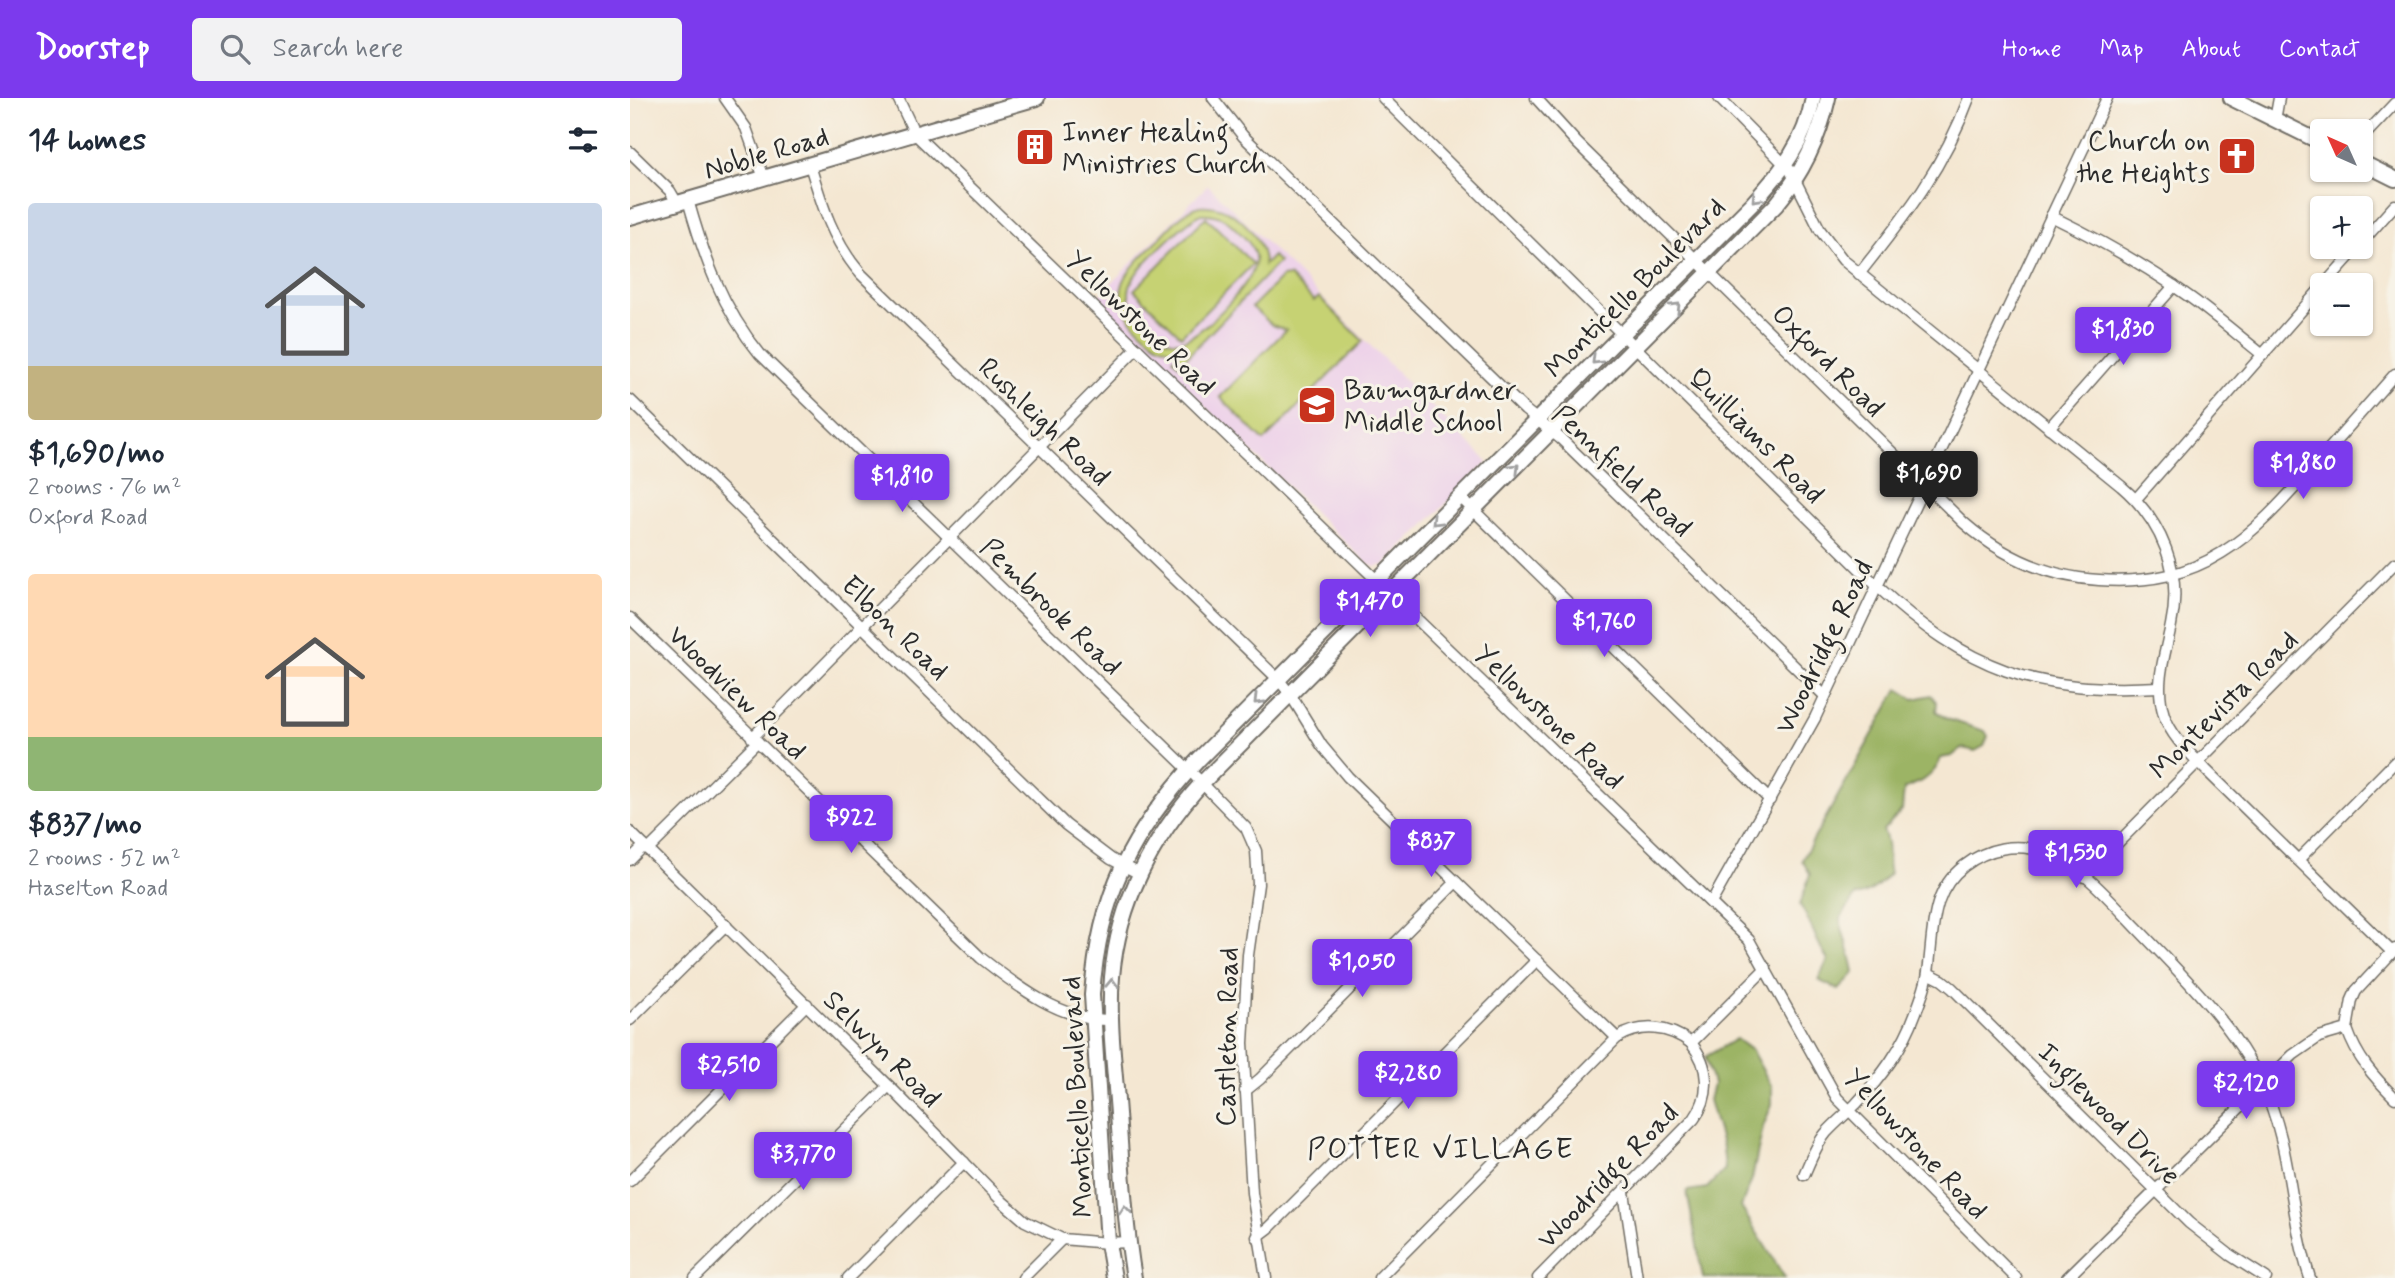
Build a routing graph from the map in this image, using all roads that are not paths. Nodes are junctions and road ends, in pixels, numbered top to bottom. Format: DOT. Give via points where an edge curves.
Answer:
graph roads {
  1 [pos="725,98"];
  2 [pos="898,98"];
  3 [pos="1038,98"];
  4 [pos="1213,98"];
  5 [pos="1383,98"];
  6 [pos="1536,98"];
  7 [pos="1719,98"];
  8 [pos="1813,98"];
  9 [pos="1828,98"];
  10 [pos="1969,98"];
  11 [pos="2106,98"];
  12 [pos="2231,98"];
  13 [pos="2279,98"];
  14 [pos="2395,103"];
  15 [pos="2275,120"];
  16 [pos="2373,126"];
  17 [pos="915,134"];
  18 [pos="2310,137"];
  19 [pos="630,152"];
  20 [pos="810,165"];
  21 [pos="2373,168"];
  22 [pos="1790,171"];
  23 [pos="764,178"];
  24 [pos="2395,179"];
  25 [pos="682,202"];
  26 [pos="2395,205"];
  27 [pos="2051,216"];
  28 [pos="630,217"];
  29 [pos="2373,229"];
  30 [pos="2347,259"];
  31 [pos="1696,260"];
  32 [pos="1709,273"];
  33 [pos="2334,273"];
  34 [pos="1859,274"];
  35 [pos="2174,286"];
  36 [pos="2310,301"];
  37 [pos="1622,334"];
  38 [pos="1137,348"];
  39 [pos="1635,348"];
  40 [pos="2263,355"];
  41 [pos="1978,371"];
  42 [pos="2395,374"];
  43 [pos="630,400"];
  44 [pos="1536,421"];
  45 [pos="2049,428"];
  46 [pos="1553,431"];
  47 [pos="1039,447"];
  48 [pos="1924,485"];
  49 [pos="1460,497"];
  50 [pos="2136,499"];
  51 [pos="1474,510"];
  52 [pos="949,538"];
  53 [pos="2395,564"];
  54 [pos="2173,573"];
  55 [pos="1377,580"];
  56 [pos="1877,586"];
  57 [pos="1391,593"];
  58 [pos="630,618"];
  59 [pos="862,625"];
  60 [pos="1284,687"];
  61 [pos="2159,687"];
  62 [pos="1825,696"];
  63 [pos="755,740"];
  64 [pos="2198,762"];
  65 [pos="2395,762"];
  66 [pos="1195,776"];
  67 [pos="1770,800"];
  68 [pos="630,832"];
  69 [pos="646,848"];
  70 [pos="630,860"];
  71 [pos="2298,860"];
  72 [pos="1123,865"];
  73 [pos="1140,874"];
  74 [pos="2084,877"];
  75 [pos="1456,882"];
  76 [pos="1711,904"];
  77 [pos="726,925"];
  78 [pos="2393,950"];
  79 [pos="1537,960"];
  80 [pos="1766,968"];
  81 [pos="1928,973"];
  82 [pos="807,1004"];
  83 [pos="630,1020"];
  84 [pos="1092,1020"];
  85 [pos="1111,1020"];
  86 [pos="2347,1029"];
  87 [pos="1617,1038"];
  88 [pos="1691,1044"];
  89 [pos="2262,1084"];
  90 [pos="889,1086"];
  91 [pos="1245,1091"];
  92 [pos="2395,1098"];
  93 [pos="1848,1111"];
  94 [pos="964,1162"];
  95 [pos="1804,1175"];
  96 [pos="630,1181"];
  97 [pos="2155,1191"];
  98 [pos="1624,1192"];
  99 [pos="1257,1237"];
  100 [pos="1062,1240"];
  101 [pos="1128,1241"];
  102 [pos="1108,1243"];
  103 [pos="695,1278"];
  104 [pos="848,1278"];
  105 [pos="1023,1278"];
  106 [pos="1114,1278"];
  107 [pos="1134,1278"];
  108 [pos="1266,1278"];
  109 [pos="1379,1278"];
  110 [pos="1538,1278"];
  111 [pos="1637,1278"];
  112 [pos="2016,1278"];
  113 [pos="2067,1278"];
  114 [pos="2266,1278"];
  115 [pos="2309,1278"];
  1 -- 23 [label="street" via="746,128"];
  2 -- 17 [label="street, Yellowstone Road"];
  3 -- 17 [label="main road, Noble Road"];
  4 -- 44 [label="street, Pennfield Road" via="1242,135"];
  5 -- 37 [label="street, Quilliams Road"];
  6 -- 31 [label="street, Oxford Road"];
  7 -- 22 [label="street"];
  8 -- 22 [label="main road, Monticello Boulevard"];
  9 -- 22 [label="main road, Monticello Boulevard" via="1818,134"];
  10 -- 34 [label="street" via="1930,180"];
  11 -- 27 [label="street, Woodridge Road"];
  12 -- 15 [label="main road"];
  13 -- 15 [label="street"];
  14 -- 16 [label="street"];
  15 -- 18 [label="main road"];
  17 -- 20 [label="main road, Noble Road"];
  17 -- 38 [label="street, Yellowstone Road"];
  19 -- 25 [label="street"];
  20 -- 23 [label="main road, Noble Road"];
  20 -- 47 [label="street, Rushleigh Road" via="830,227 856,268"];
  21 -- 24 [label="main road"];
  22 -- 31 [label="main road, Monticello Boulevard, one-way"];
  22 -- 32 [label="main road, Monticello Boulevard" via="1776,205"];
  22 -- 34 [label="street" via="1827,242"];
  23 -- 25 [label="main road, Noble Road"];
  25 -- 28 [label="main road, Noble Road"];
  25 -- 52 [label="street, Pembrook Road" via="712,277 748,339"];
  26 -- 29 [label="street"];
  27 -- 35 [label="street"];
  27 -- 41 [label="street, Woodridge Road"];
  30 -- 33 [label="street"];
  31 -- 32 [label="street, Oxford Road"];
  31 -- 37 [label="main road, Monticello Boulevard"];
  39 -- 32 [label="main road, Monticello Boulevard, one-way"];
  32 -- 48 [label="street, Oxford Road"];
  34 -- 41 [label="street"];
  35 -- 40 [label="street"];
  35 -- 45 [label="street"];
  36 -- 40 [label="street"];
  37 -- 39 [label="street, Quilliams Road"];
  37 -- 44 [label="main road, Monticello Boulevard, one-way"];
  38 -- 47 [label="street"];
  38 -- 55 [label="street, Yellowstone Road"];
  39 -- 46 [label="main road, Monticello Boulevard"];
  39 -- 56 [label="street, Quilliams Road"];
  40 -- 50 [label="street"];
  41 -- 45 [label="street"];
  41 -- 48 [label="street, Woodridge Road"];
  42 -- 54 [label="street, Oxford Road" via="2261,524 2222,554"];
  43 -- 59 [label="street, Elbon Road"];
  44 -- 46 [label="street, Pennfield Road"];
  44 -- 49 [label="main road, Monticello Boulevard"];
  45 -- 50 [label="street"];
  51 -- 46 [label="main road, Monticello Boulevard, one-way"];
  46 -- 62 [label="street, Pennfield Road"];
  47 -- 52 [label="street"];
  47 -- 60 [label="street, Rushleigh Road"];
  48 -- 54 [label="street, Oxford Road" via="1988,542 2038,567 2112,581"];
  48 -- 56 [label="street, Woodridge Road"];
  49 -- 51 [label="street"];
  49 -- 55 [label="main road, Monticello Boulevard, one-way"];
  50 -- 54 [label="street" via="2163,539"];
  51 -- 57 [label="main road, Monticello Boulevard"];
  51 -- 67 [label="street"];
  52 -- 59 [label="street"];
  52 -- 66 [label="street, Pembrook Road"];
  53 -- 64 [label="street, Montevista Road"];
  54 -- 61 [label="street" via="2173,616"];
  55 -- 57 [label="street, Yellowstone Road"];
  55 -- 60 [label="main road, Monticello Boulevard"];
  56 -- 61 [label="street, Quilliams Road" via="1936,636 1993,666 2080,688"];
  56 -- 62 [label="street, Woodridge Road"];
  57 -- 60 [label="main road, Monticello Boulevard"];
  57 -- 76 [label="street, Yellowstone Road"];
  58 -- 63 [label="street, Woodview Road"];
  59 -- 63 [label="street"];
  59 -- 72 [label="street, Elbon Road" via="1066,825"];
  60 -- 66 [label="main road, Monticello Boulevard"];
  60 -- 75 [label="street, Rushleigh Road" via="1342,770"];
  61 -- 64 [label="street" via="2171,729"];
  62 -- 67 [label="street, Woodridge Road"];
  63 -- 69 [label="street"];
  63 -- 84 [label="street, Woodview Road" via="981,958 1033,995"];
  64 -- 71 [label="street"];
  64 -- 74 [label="street, Montevista Road"];
  65 -- 71 [label="street"];
  66 -- 72 [label="main road, Monticello Boulevard" via="1150,818"];
  66 -- 73 [label="main road, Monticello Boulevard"];
  66 -- 91 [label="street, Castleton Road" via="1245,828 1256,851 1258,884 1243,1043"];
  67 -- 76 [label="street, Woodridge Road"];
  68 -- 69 [label="street, Selwyn Road"];
  69 -- 70 [label="street"];
  69 -- 77 [label="street, Selwyn Road"];
  71 -- 78 [label="street"];
  72 -- 73 [label="street, Elbon Road"];
  72 -- 84 [label="main road, Monticello Boulevard" via="1101,925 1094,960"];
  85 -- 73 [label="main road, Monticello Boulevard, one-way" via="1116,944"];
  74 -- 81 [label="street" via="2059,858 2034,849 1999,849 1969,862 1937,902"];
  74 -- 89 [label="street" via="2192,986 2238,1043"];
  75 -- 79 [label="street, Rushleigh Road"];
  75 -- 91 [label="street"];
  76 -- 80 [label="street, Yellowstone Road" via="1749,940"];
  77 -- 82 [label="street, Selwyn Road"];
  77 -- 83 [label="street"];
  78 -- 86 [label="street" via="2356,990"];
  79 -- 87 [label="street, Rushleigh Road"];
  79 -- 99 [label="street"];
  80 -- 88 [label="street"];
  80 -- 93 [label="street, Yellowstone Road" via="1828,1085"];
  81 -- 93 [label="street" via="1898,1053"];
  81 -- 97 [label="street, Inglewood Drive" via="1954,990"];
  82 -- 90 [label="street, Selwyn Road"];
  82 -- 96 [label="street"];
  84 -- 85 [label="street, Woodview Road"];
  84 -- 102 [label="main road, Monticello Boulevard"];
  101 -- 85 [label="main road, Monticello Boulevard, one-way"];
  86 -- 89 [label="street" via="2304,1046"];
  86 -- 92 [label="street" via="2364,1065"];
  87 -- 88 [label="street" via="1636,1030 1658,1029"];
  87 -- 109 [label="street"];
  88 -- 98 [label="street, Woodridge Road" via="1701,1056 1706,1075 1702,1107"];
  89 -- 97 [label="street"];
  89 -- 115 [label="street" via="2282,1139"];
  90 -- 94 [label="street, Selwyn Road"];
  90 -- 103 [label="street"];
  91 -- 99 [label="street, Castleton Road"];
  93 -- 95 [label="street" via="1822,1139"];
  93 -- 112 [label="street, Yellowstone Road"];
  94 -- 100 [label="street, Selwyn Road" via="1025,1221"];
  94 -- 104 [label="street"];
  97 -- 113 [label="street"];
  97 -- 114 [label="street, Inglewood Drive" via="2210,1240"];
  98 -- 110 [label="street, Woodridge Road"];
  98 -- 111 [label="street"];
  99 -- 108 [label="street, Castleton Road"];
  100 -- 102 [label="street, Selwyn Road"];
  100 -- 105 [label="street"];
  101 -- 102 [label="street, Selwyn Road"];
  101 -- 107 [label="main road, Monticello Boulevard"];
  102 -- 106 [label="main road, Monticello Boulevard"];
}
